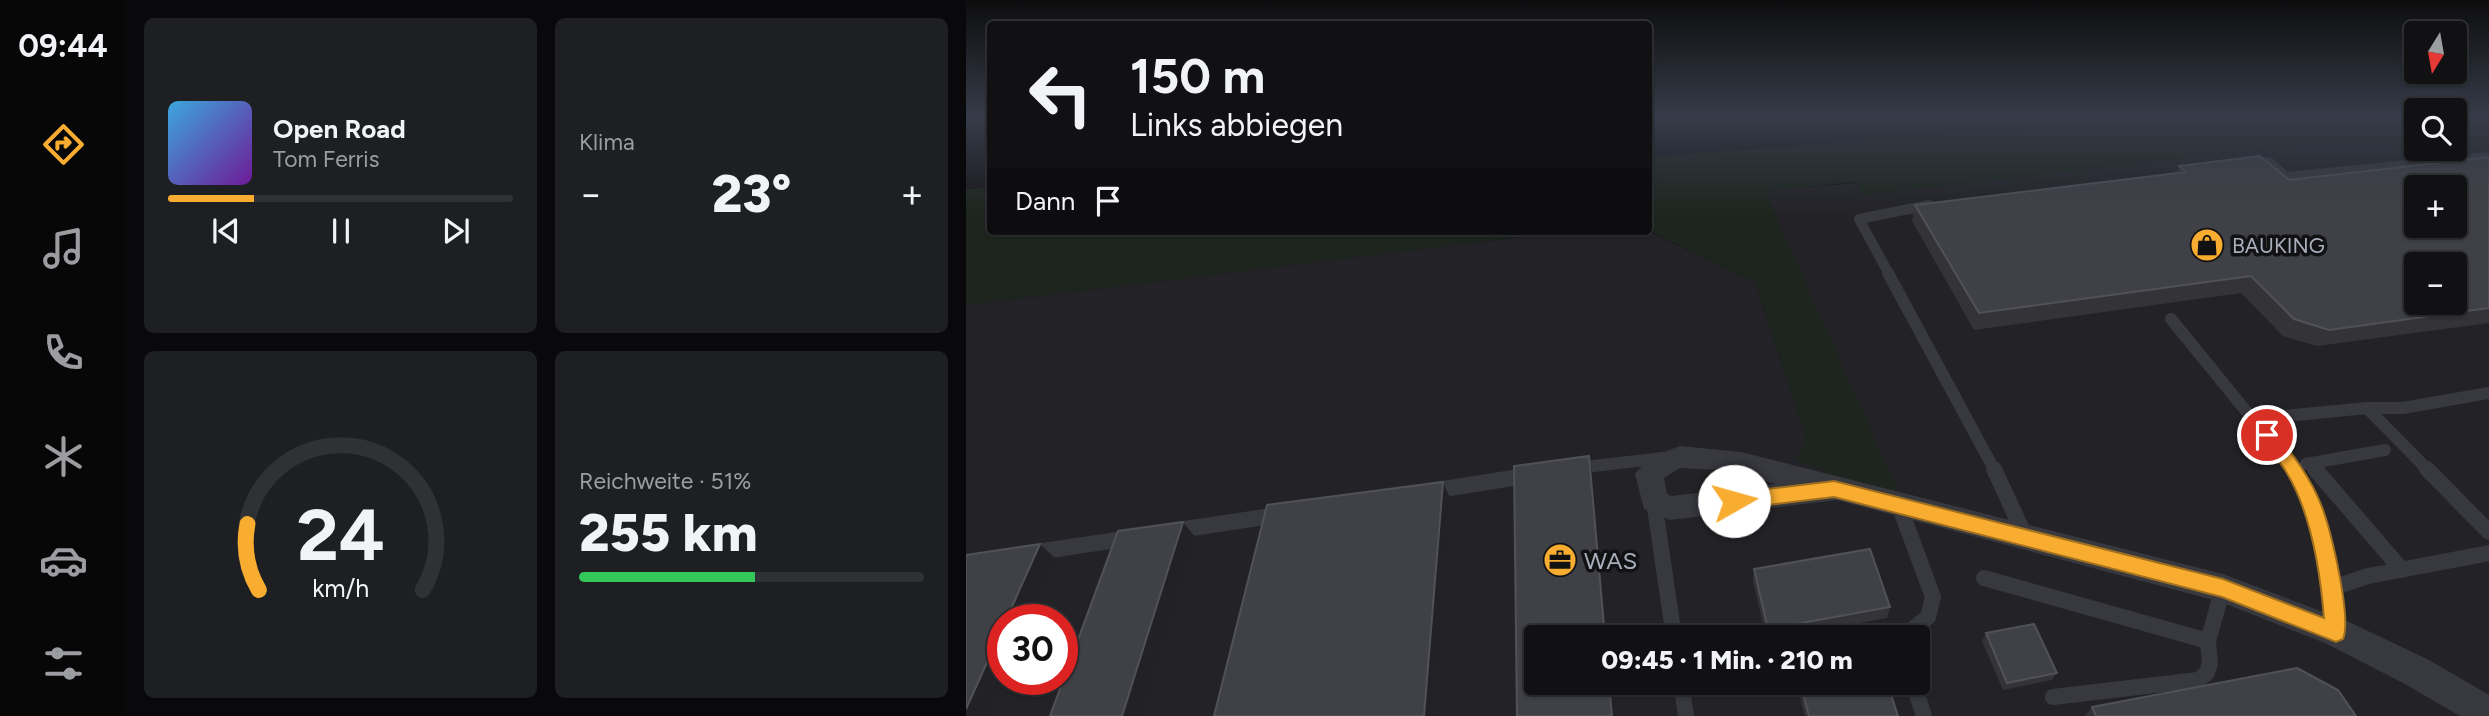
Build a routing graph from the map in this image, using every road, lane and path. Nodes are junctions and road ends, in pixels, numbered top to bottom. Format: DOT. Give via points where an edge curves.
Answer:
graph roads {
  1 [pos="2489,157"];
  2 [pos="2241,166"];
  3 [pos="1936,204"];
  4 [pos="2171,319"];
  5 [pos="2489,393"];
  6 [pos="2367,408"];
  7 [pos="2254,419"];
  8 [pos="2385,450"];
  9 [pos="1687,455"];
  10 [pos="2310,463"];
  11 [pos="2292,466"];
  12 [pos="1834,489"];
  13 [pos="1416,493"];
  14 [pos="1654,501"];
  15 [pos="1899,505"];
  16 [pos="1293,512"];
  17 [pos="2489,532"];
  18 [pos="2025,537"];
  19 [pos="2489,553"];
  20 [pos="1020,555"];
  21 [pos="2402,570"];
  22 [pos="1984,578"];
  23 [pos="2223,588"];
  24 [pos="2332,588"];
  25 [pos="1673,625"];
  26 [pos="1918,625"];
  27 [pos="2336,632"];
  28 [pos="2208,641"];
  29 [pos="2417,672"];
  30 [pos="1683,695"];
  31 [pos="1917,695"];
  32 [pos="2053,697"];
  33 [pos="2489,714"];
  34 [pos="1686,716"];
  35 [pos="1924,716"];
  36 [pos="2466,716"];
  1 -- 2 [label="lane" via="2286,177 2269,162"];
  3 -- 18 [label="lane" via="1859,219 2003,486"];
  4 -- 7 [label="lane"];
  5 -- 6 [label="lane" via="2403,408"];
  6 -- 7 [label="lane"];
  6 -- 17 [label="lane"];
  7 -- 11 [label="lane"];
  8 -- 10 [label="lane"];
  9 -- 12 [label="street" via="1741,463"];
  9 -- 13 [label="lane"];
  9 -- 14 [label="street" via="1658,463 1649,474"];
  10 -- 11 [label="lane"];
  10 -- 21 [label="lane"];
  11 -- 24 [label="lane" via="2312,507"];
  12 -- 14 [label="street" via="1670,508"];
  12 -- 15 [label="street"];
  14 -- 25 [label="lane"];
  15 -- 18 [label="street"];
  15 -- 26 [label="lane" via="1933,597 1928,617"];
  16 -- 20 [label="lane"];
  18 -- 23 [label="street"];
  19 -- 21 [label="lane"];
  21 -- 24 [label="lane"];
  22 -- 28 [label="lane"];
  23 -- 27 [label="street"];
  23 -- 28 [label="lane"];
  24 -- 27 [label="lane"];
  27 -- 29 [label="street"];
  28 -- 32 [label="lane" via="2210,663 2198,680"];
  29 -- 33 [label="street"];
  29 -- 36 [label="street"];
  30 -- 34 [label="lane"];
  31 -- 35 [label="lane"];
}
